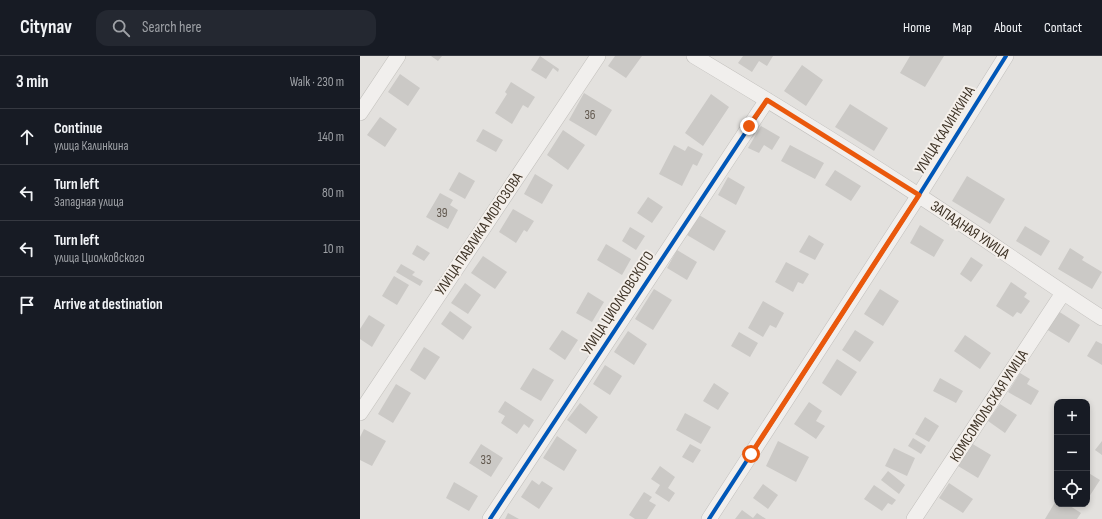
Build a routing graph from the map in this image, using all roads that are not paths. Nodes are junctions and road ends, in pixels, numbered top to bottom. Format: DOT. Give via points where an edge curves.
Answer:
graph roads {
  1 [pos="398,56"];
  2 [pos="598,56"];
  3 [pos="694,56"];
  4 [pos="1006,56"];
  5 [pos="767,100"];
  6 [pos="360,113"];
  7 [pos="919,195"];
  8 [pos="1063,293"];
  9 [pos="1102,318"];
  10 [pos="360,413"];
  11 [pos="490,519"];
  12 [pos="709,519"];
  13 [pos="914,519"];
  1 -- 6 [label="street"];
  2 -- 10 [label="street, УЛИЦА ПАВЛИКА МОРОЗОВА"];
  3 -- 5 [label="street, ЗАПАДНАЯ УЛИЦА"];
  4 -- 7 [label="street, УЛИЦА КАЛИНКИНА"];
  5 -- 7 [label="street, ЗАПАДНАЯ УЛИЦА"];
  5 -- 11 [label="street, УЛИЦА ЦИОЛКОВСКОГО"];
  7 -- 8 [label="street, ЗАПАДНАЯ УЛИЦА"];
  7 -- 12 [label="street, УЛИЦА КАЛИНКИНА"];
  8 -- 9 [label="street, ЗАПАДНАЯ УЛИЦА"];
  8 -- 13 [label="street, КОМСОМОЛЬСКАЯ УЛИЦА"];
}
